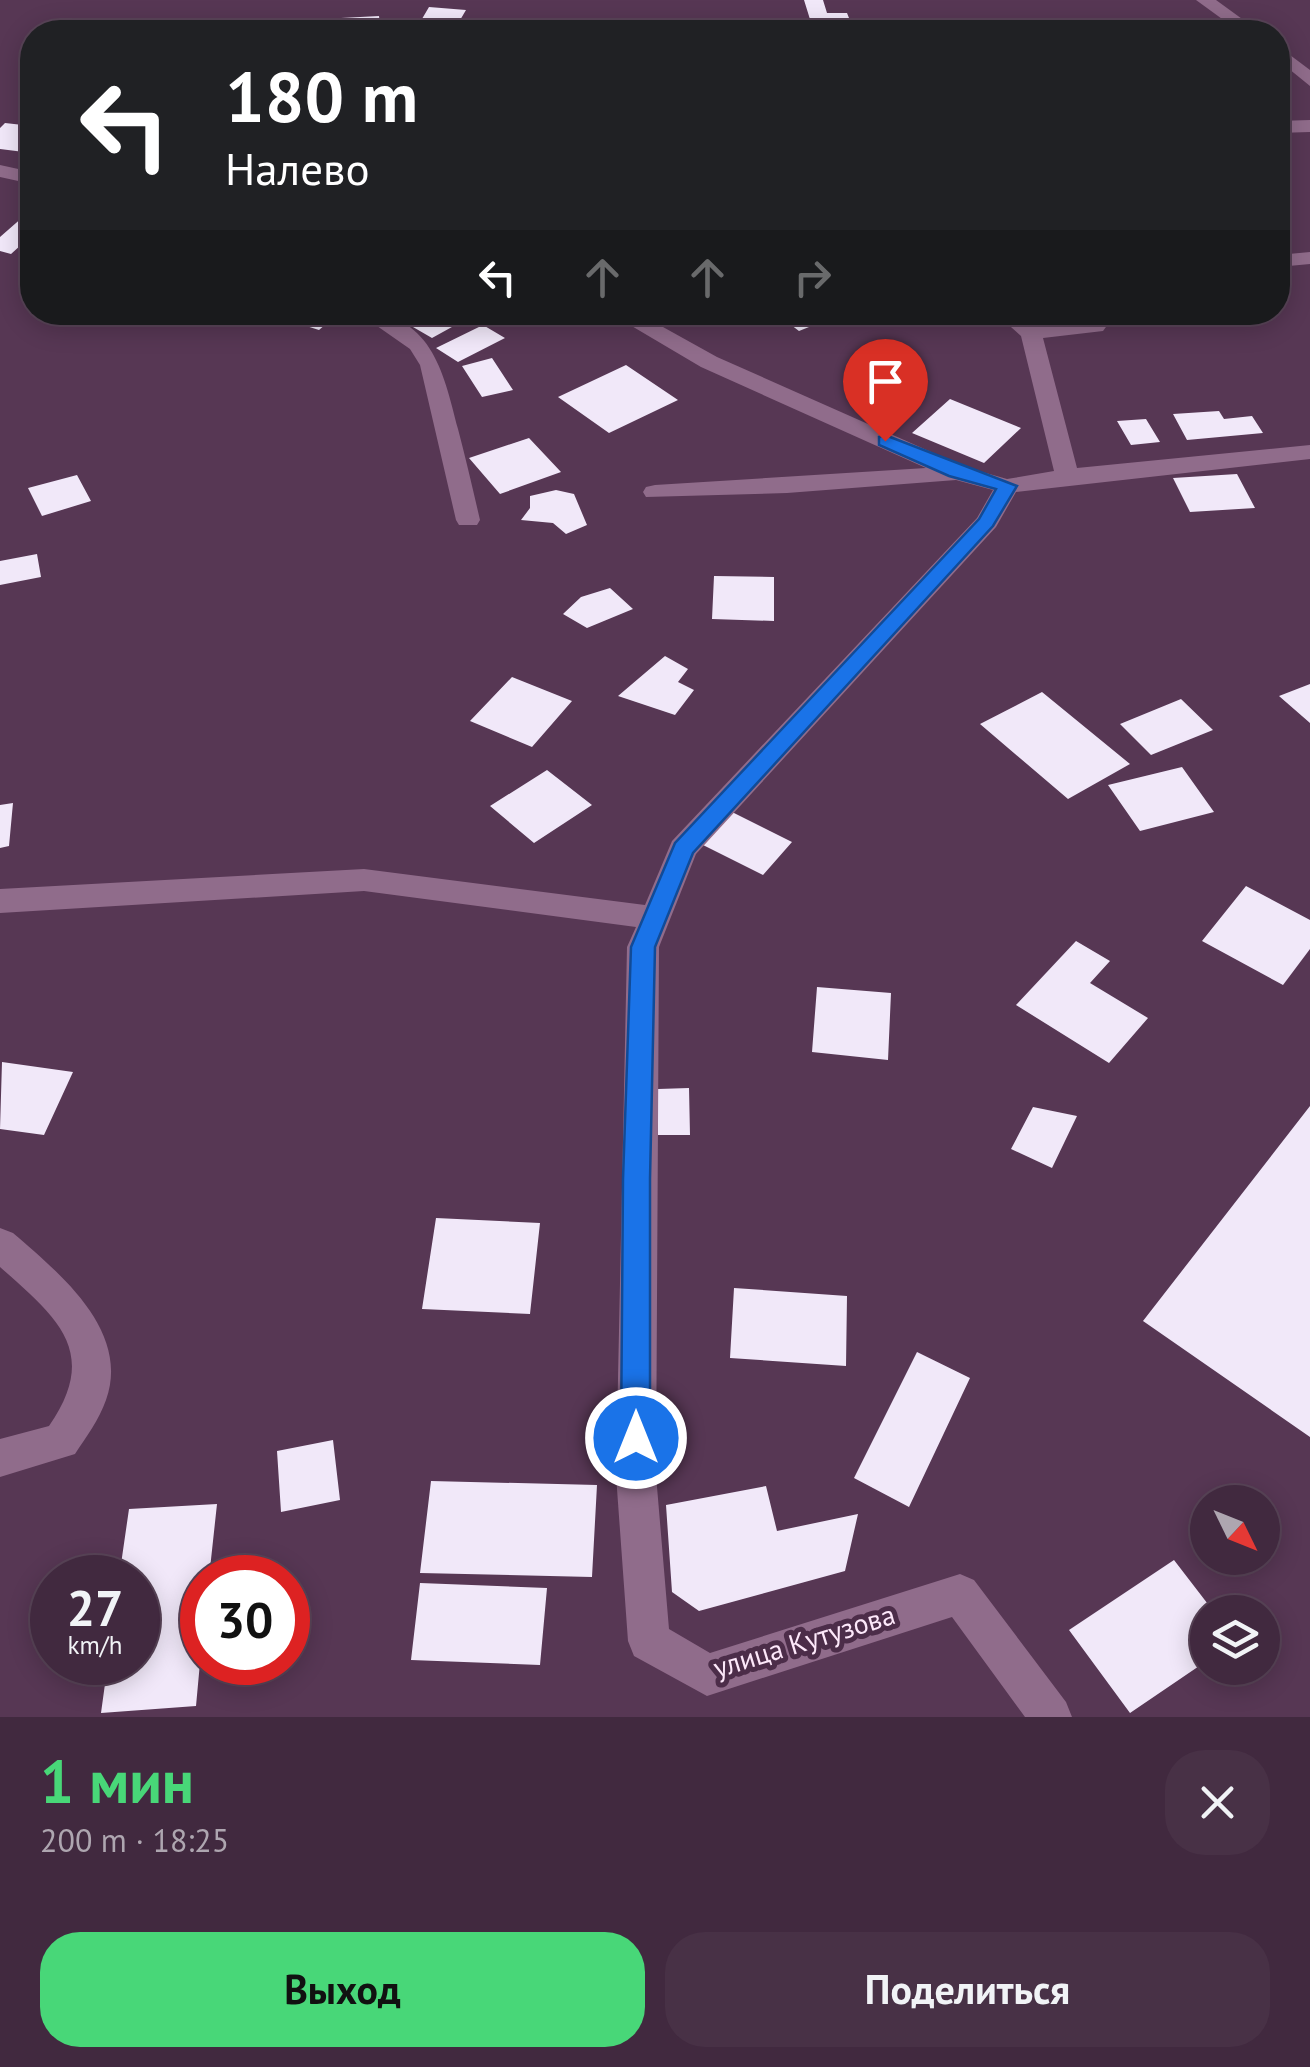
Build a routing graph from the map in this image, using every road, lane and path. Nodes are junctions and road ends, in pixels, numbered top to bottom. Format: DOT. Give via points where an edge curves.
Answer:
graph roads {
  1 [pos="1205,0"];
  2 [pos="1234,20"];
  3 [pos="1290,62"];
  4 [pos="1310,80"];
  5 [pos="388,325"];
  6 [pos="642,325"];
  7 [pos="1021,325"];
  8 [pos="1096,325"];
  9 [pos="1031,333"];
  10 [pos="1310,452"];
  11 [pos="956,472"];
  12 [pos="1066,476"];
  13 [pos="1007,486"];
  14 [pos="655,492"];
  15 [pos="468,520"];
  16 [pos="0,901"];
  17 [pos="656,918"];
  18 [pos="0,1244"];
  19 [pos="0,1458"];
  20 [pos="1051,1717"];
  1 -- 2 [label="street"];
  3 -- 4 [label="street"];
  5 -- 15 [label="street" via="418,344 431,364"];
  6 -- 11 [label="street" via="709,362"];
  7 -- 9 [label="street"];
  8 -- 9 [label="street"];
  9 -- 12 [label="street"];
  10 -- 12 [label="street"];
  11 -- 13 [label="street"];
  11 -- 14 [label="street"];
  12 -- 13 [label="street"];
  13 -- 17 [label="street, улица Кутузова" via="987,522 684,848"];
  16 -- 17 [label="street" via="364,880"];
  17 -- 20 [label="street, улица Кутузова" via="643,947 636,1179 636,1475 649,1641 707,1675 960,1594"];
  18 -- 19 [label="street" via="64,1302 94,1352 88,1397 61,1441"];
}
